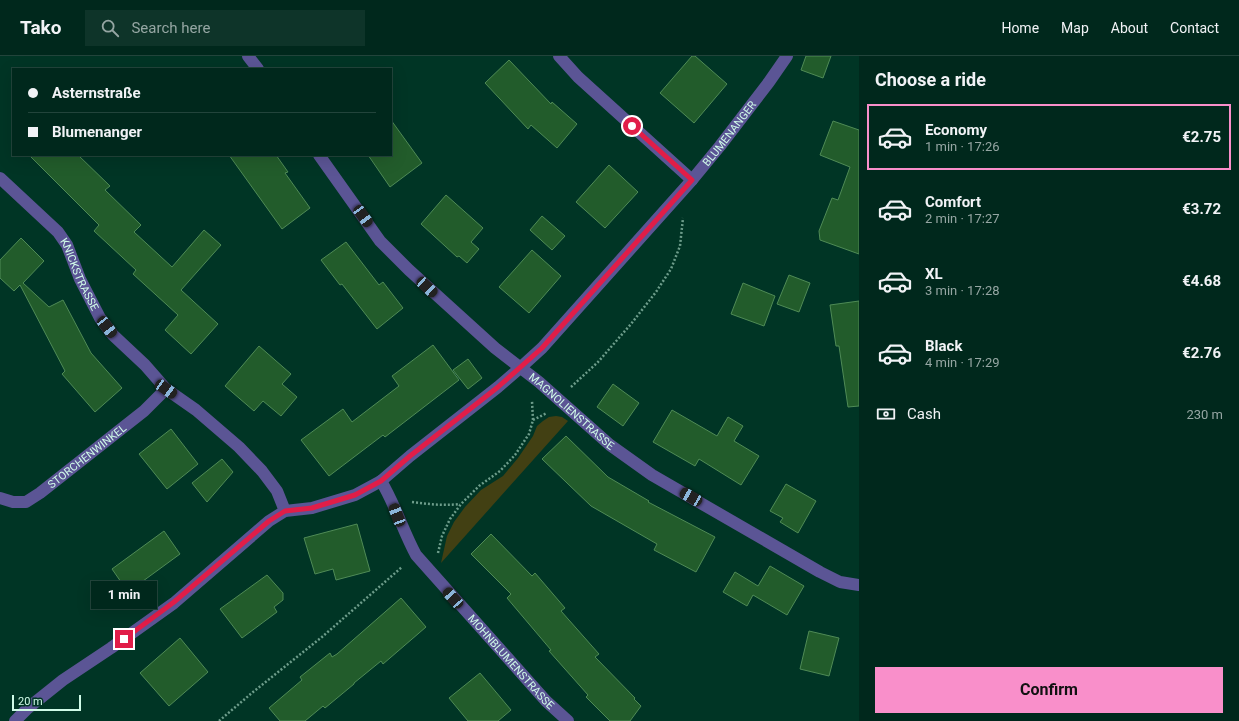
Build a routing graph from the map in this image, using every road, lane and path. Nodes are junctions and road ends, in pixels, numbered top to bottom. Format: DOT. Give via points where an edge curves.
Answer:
graph roads {
  1 [pos="248,56"];
  2 [pos="559,56"];
  3 [pos="788,56"];
  4 [pos="257,68"];
  5 [pos="320,156"];
  6 [pos="0,178"];
  7 [pos="692,180"];
  8 [pos="678,195"];
  9 [pos="520,368"];
  10 [pos="538,382"];
  11 [pos="166,389"];
  12 [pos="560,401"];
  13 [pos="381,481"];
  14 [pos="390,496"];
  15 [pos="0,498"];
  16 [pos="461,504"];
  17 [pos="285,511"];
  18 [pos="416,555"];
  19 [pos="432,575"];
  20 [pos="859,585"];
  21 [pos="15,721"];
  22 [pos="219,721"];
  23 [pos="568,721"];
  1 -- 4 [label="street"];
  2 -- 7 [label="street" via="578,77"];
  3 -- 7 [label="street, BLUMENANGER"];
  5 -- 9 [label="street, MAGNOLIENSTRASSE" via="385,246 435,295"];
  6 -- 11 [label="street, KNICKSTRASSE" via="58,232 67,245 80,279 100,318 113,335"];
  7 -- 8 [label="street, BLUMENANGER"];
  8 -- 9 [label="street, BLUMENANGER" via="542,348"];
  8 -- 12 [label="path" via="683,207 683,224 680,246 671,269 631,324"];
  9 -- 10 [label="street, MAGNOLIENSTRASSE"];
  9 -- 13 [label="street, BLUMENANGER"];
  10 -- 12 [label="street, MAGNOLIENSTRASSE"];
  10 -- 16 [label="path" via="532,398 533,420 529,434 500,471 479,486"];
  11 -- 15 [label="street, STORCHENWINKEL" via="144,411 40,493 26,502 12,502"];
  11 -- 17 [label="street, KNICKSTRASSE" via="196,410 262,470 277,491"];
  12 -- 20 [label="street, MAGNOLIENSTRASSE" via="610,445 652,475 820,572 840,582"];
  13 -- 14 [label="street, MOHNBLUMENSTRASSE"];
  13 -- 17 [label="street, BLUMENANGER" via="355,495 312,508"];
  14 -- 16 [label="path" via="437,505"];
  14 -- 18 [label="street, MOHNBLUMENSTRASSE"];
  16 -- 19 [label="path" via="442,536"];
  17 -- 21 [label="street, BLUMENANGER" via="269,521 174,602 63,680"];
  18 -- 19 [label="street, MOHNBLUMENSTRASSE"];
  18 -- 22 [label="path" via="322,637"];
  19 -- 23 [label="street, MOHNBLUMENSTRASSE" via="546,701"];
}
